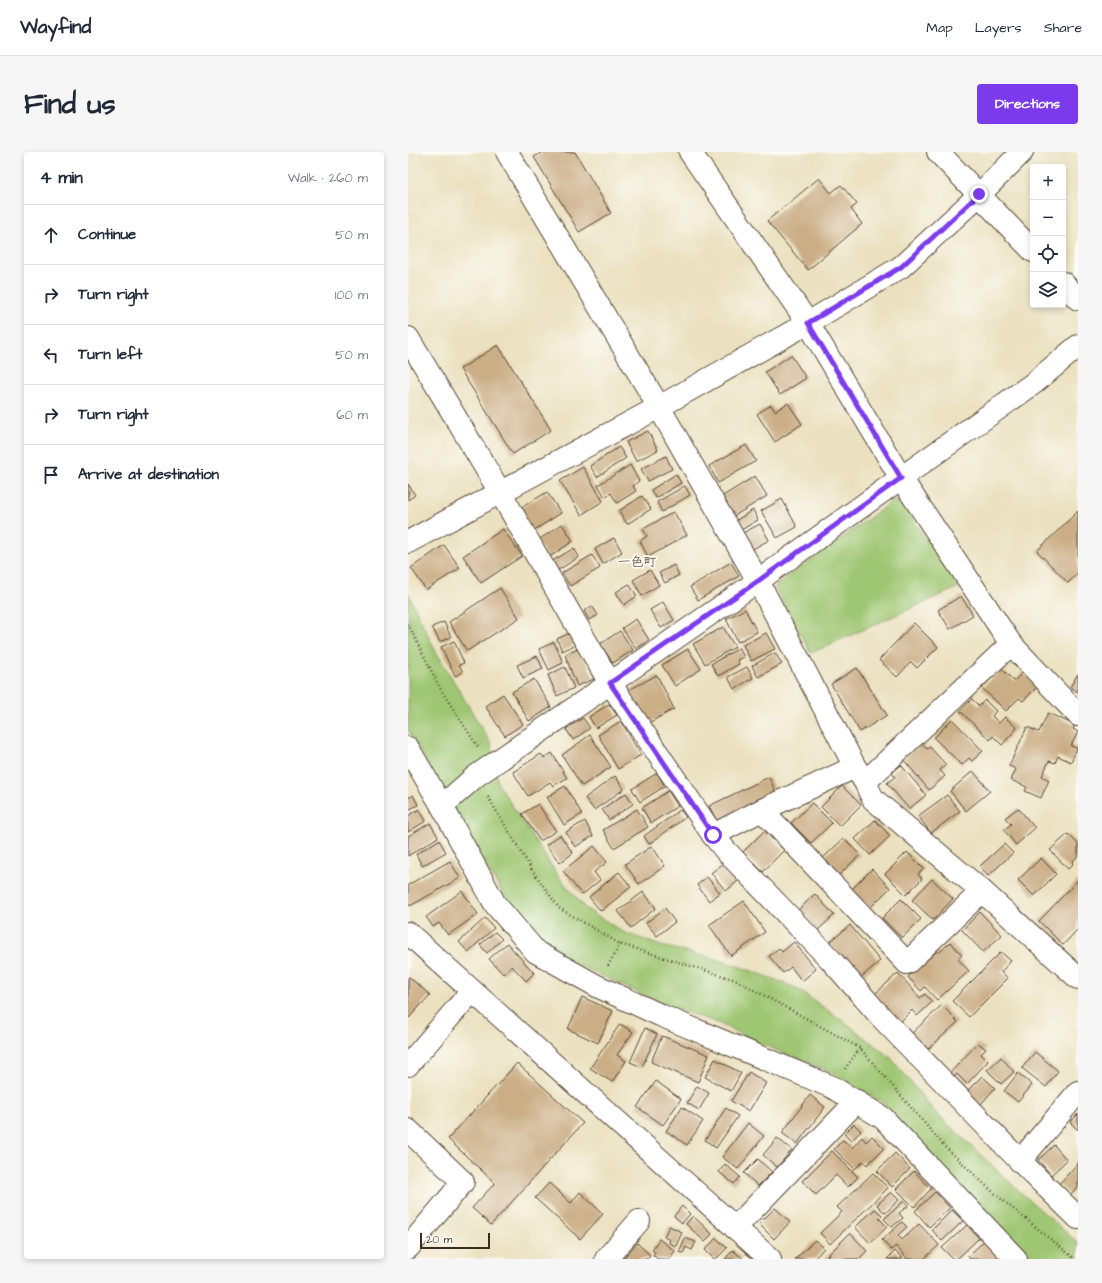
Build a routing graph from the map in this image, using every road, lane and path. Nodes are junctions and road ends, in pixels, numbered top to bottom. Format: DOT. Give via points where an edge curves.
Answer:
graph roads {
  1 [pos="507,152"];
  2 [pos="690,152"];
  3 [pos="938,152"];
  4 [pos="1022,152"];
  5 [pos="979,194"];
  6 [pos="1030,248"];
  7 [pos="1066,286"];
  8 [pos="1078,299"];
  9 [pos="808,323"];
  10 [pos="408,338"];
  11 [pos="1078,346"];
  12 [pos="659,407"];
  13 [pos="901,478"];
  14 [pos="500,492"];
  15 [pos="408,542"];
  16 [pos="758,581"];
  17 [pos="408,624"];
  18 [pos="1011,644"];
  19 [pos="610,683"];
  20 [pos="1078,715"];
  21 [pos="408,748"];
  22 [pos="860,774"];
  23 [pos="476,776"];
  24 [pos="442,806"];
  25 [pos="762,810"];
  26 [pos="713,835"];
  27 [pos="982,891"];
  28 [pos="408,933"];
  29 [pos="1078,978"];
  30 [pos="472,991"];
  31 [pos="408,1065"];
  32 [pos="1078,1092"];
  33 [pos="857,1101"];
  34 [pos="408,1130"];
  35 [pos="1020,1161"];
  36 [pos="1078,1218"];
  37 [pos="639,1221"];
  38 [pos="735,1228"];
  39 [pos="408,1248"];
  40 [pos="606,1259"];
  41 [pos="770,1259"];
  42 [pos="1016,1259"];
  43 [pos="1075,1259"];
  1 -- 12 [label="street"];
  2 -- 9 [label="street"];
  3 -- 5 [label="street"];
  4 -- 5 [label="street"];
  5 -- 6 [label="street"];
  5 -- 9 [label="street" via="901,267"];
  7 -- 8 [label="street"];
  9 -- 12 [label="street"];
  9 -- 13 [label="street"];
  10 -- 14 [label="street"];
  11 -- 13 [label="street" via="1034,383"];
  12 -- 14 [label="street"];
  12 -- 16 [label="street"];
  13 -- 16 [label="street"];
  13 -- 18 [label="street"];
  14 -- 15 [label="street"];
  14 -- 19 [label="street"];
  16 -- 19 [label="street"];
  16 -- 22 [label="street"];
  17 -- 23 [label="path" via="441,690 479,750 469,762"];
  18 -- 20 [label="street"];
  18 -- 22 [label="street"];
  19 -- 23 [label="street"];
  19 -- 26 [label="street"];
  21 -- 24 [label="street"];
  22 -- 25 [label="street"];
  22 -- 27 [label="street" via="873,799"];
  23 -- 24 [label="street"];
  23 -- 43 [label="path" via="532,870 559,908 620,944 736,980 860,1048 945,1147 994,1192"];
  24 -- 33 [label="street" via="495,904 536,952 597,986 832,1087"];
  25 -- 26 [label="street"];
  25 -- 27 [label="street" via="907,963"];
  26 -- 35 [label="street" via="881,1017"];
  27 -- 29 [label="street"];
  28 -- 30 [label="street"];
  30 -- 31 [label="street"];
  30 -- 38 [label="street"];
  32 -- 35 [label="street"];
  33 -- 38 [label="street"];
  33 -- 42 [label="street" via="883,1118"];
  34 -- 39 [label="street" via="463,1182"];
  35 -- 36 [label="street"];
  37 -- 40 [label="street"];
  38 -- 41 [label="street"];
}
